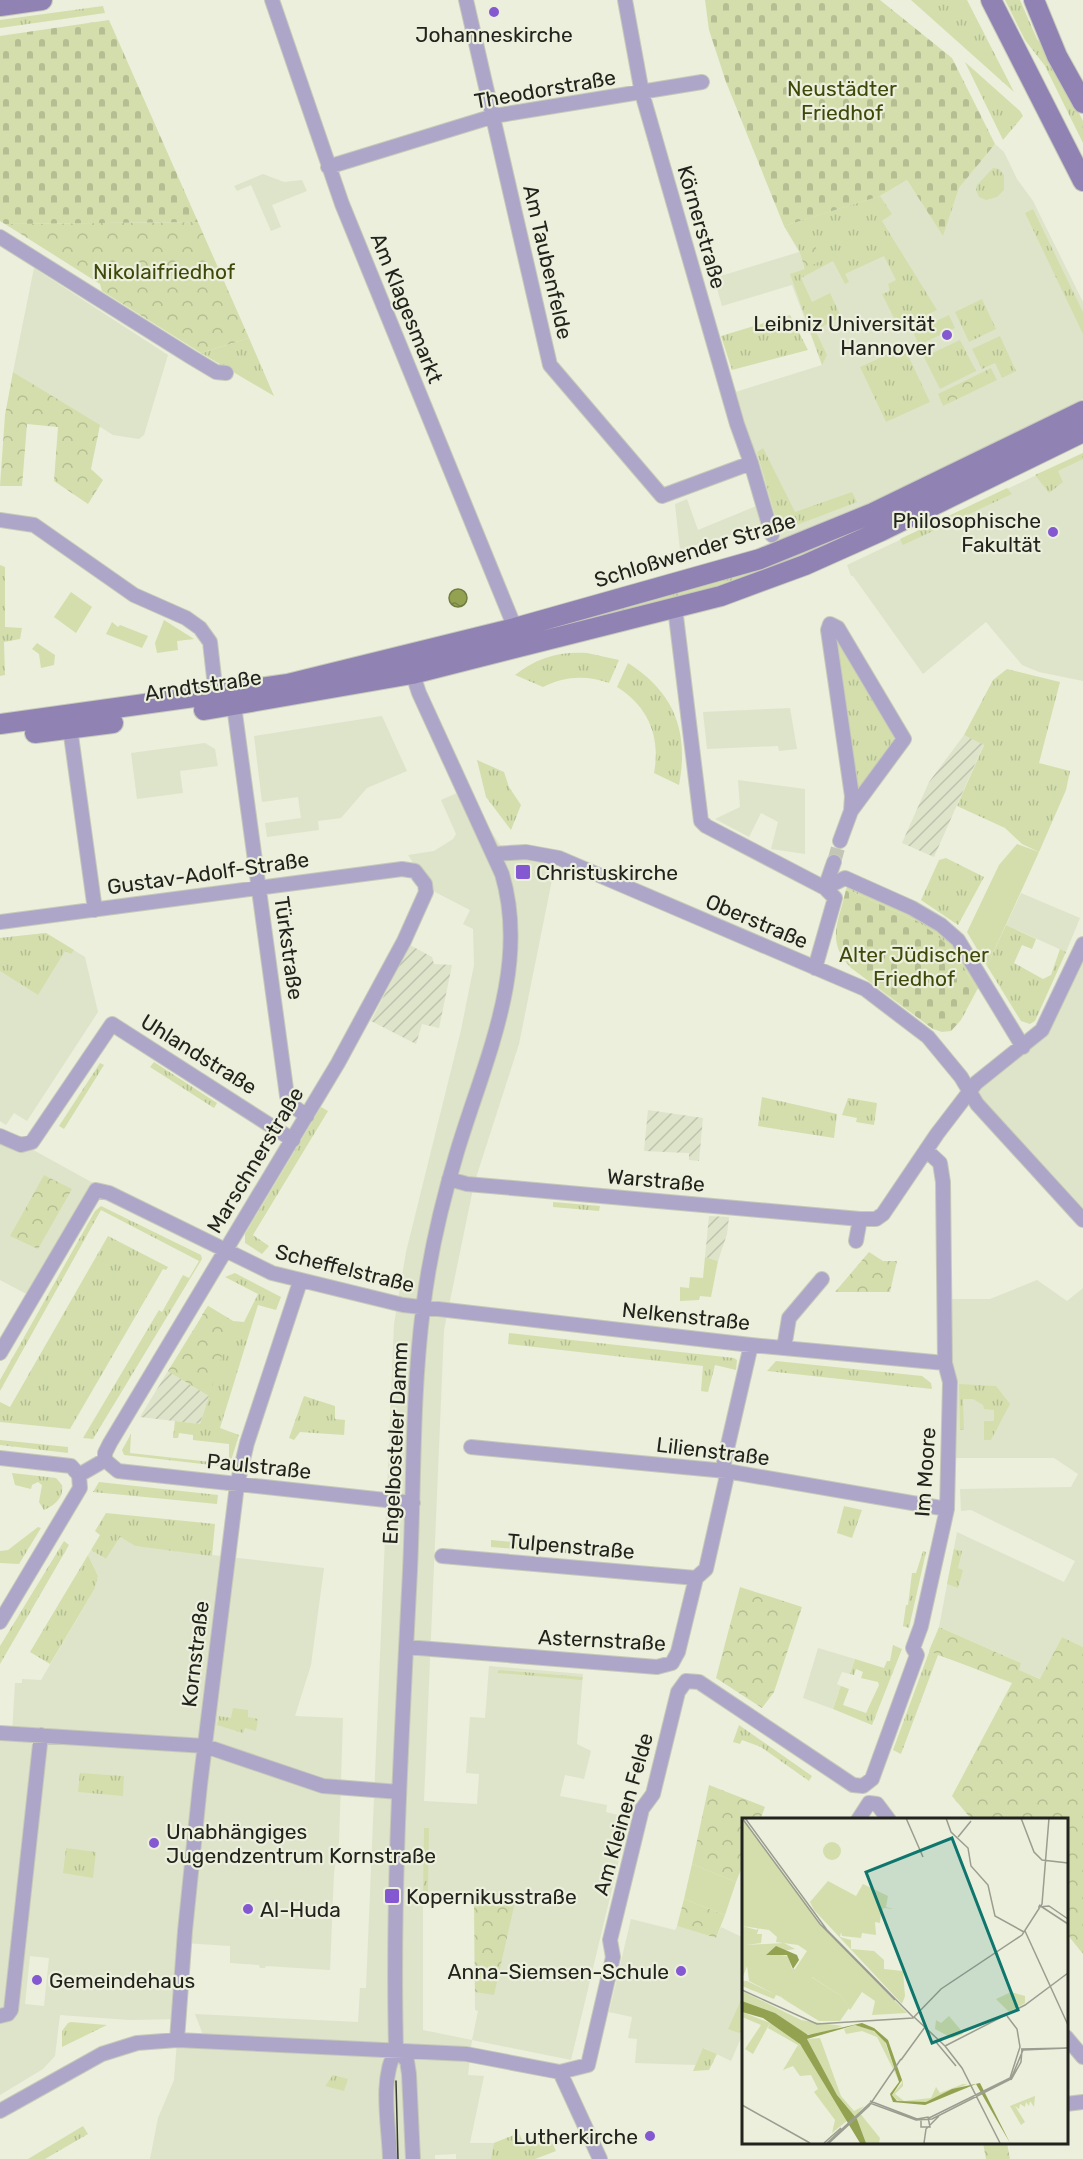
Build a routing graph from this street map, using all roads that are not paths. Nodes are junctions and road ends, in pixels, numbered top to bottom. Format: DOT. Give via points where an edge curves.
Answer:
graph roads {
  1 [pos="42,0"];
  2 [pos="272,0"];
  3 [pos="466,0"];
  4 [pos="625,0"];
  5 [pos="991,0"];
  6 [pos="1035,0"];
  7 [pos="0,6"];
  8 [pos="702,82"];
  9 [pos="642,93"];
  10 [pos="1083,103"];
  11 [pos="494,116"];
  12 [pos="328,167"];
  13 [pos="1083,181"];
  14 [pos="0,237"];
  15 [pos="226,373"];
  16 [pos="1083,411"];
  17 [pos="1083,432"];
  18 [pos="752,463"];
  19 [pos="0,520"];
  20 [pos="772,535"];
  21 [pos="675,608"];
  22 [pos="515,628"];
  23 [pos="409,665"];
  24 [pos="216,695"];
  25 [pos="234,706"];
  26 [pos="0,724"];
  27 [pos="70,728"];
  28 [pos="0,737"];
  29 [pos="850,811"];
  30 [pos="840,841"];
  31 [pos="494,854"];
  32 [pos="834,862"];
  33 [pos="420,877"];
  34 [pos="259,887"];
  35 [pos="825,888"];
  36 [pos="95,910"];
  37 [pos="0,922"];
  38 [pos="1083,944"];
  39 [pos="815,968"];
  40 [pos="1023,1047"];
  41 [pos="969,1092"];
  42 [pos="307,1116"];
  43 [pos="0,1136"];
  44 [pos="293,1140"];
  45 [pos="926,1150"];
  46 [pos="449,1179"];
  47 [pos="860,1219"];
  48 [pos="1083,1220"];
  49 [pos="856,1241"];
  50 [pos="224,1252"];
  51 [pos="822,1279"];
  52 [pos="300,1282"];
  53 [pos="423,1309"];
  54 [pos="751,1345"];
  55 [pos="784,1348"];
  56 [pos="0,1353"];
  57 [pos="945,1363"];
  58 [pos="471,1447"];
  59 [pos="0,1458"];
  60 [pos="105,1460"];
  61 [pos="726,1471"];
  62 [pos="79,1474"];
  63 [pos="237,1485"];
  64 [pos="413,1503"];
  65 [pos="947,1509"];
  66 [pos="442,1556"];
  67 [pos="696,1578"];
  68 [pos="0,1622"];
  69 [pos="406,1647"];
  70 [pos="672,1663"];
  71 [pos="686,1681"];
  72 [pos="0,1733"];
  73 [pos="40,1736"];
  74 [pos="205,1746"];
  75 [pos="399,1792"];
  76 [pos="859,1818"];
  77 [pos="888,1818"];
  78 [pos="5,2013"];
  79 [pos="1068,2039"];
  80 [pos="177,2040"];
  81 [pos="396,2049"];
  82 [pos="1083,2057"];
  83 [pos="560,2072"];
  84 [pos="1083,2102"];
  85 [pos="1068,2104"];
  86 [pos="0,2111"];
  87 [pos="390,2159"];
  88 [pos="413,2159"];
  89 [pos="600,2159"];
  1 -- 7 [label="main road"];
  2 -- 12 [label="street, Am Klagesmarkt"];
  3 -- 11 [label="street, Am Taubenfelde"];
  4 -- 9 [label="street, Körnerstraße"];
  5 -- 13 [label="main road"];
  6 -- 10 [label="main road" via="1057,56"];
  8 -- 9 [label="street, Theodorstraße"];
  9 -- 11 [label="street, Theodorstraße"];
  9 -- 18 [label="street, Körnerstraße" via="737,424"];
  11 -- 12 [label="street, Theodorstraße"];
  11 -- 18 [label="street, Am Taubenfelde" via="550,365 662,496"];
  12 -- 22 [label="street, Am Klagesmarkt"];
  14 -- 15 [label="street" via="191,357 216,372"];
  16 -- 22 [label="main road, Schloßwender Straße" via="873,513 777,554"];
  17 -- 21 [label="main road" via="804,565 721,596"];
  18 -- 20 [label="street, Körnerstraße"];
  19 -- 24 [label="street" via="34,525 134,595 201,628 210,642"];
  21 -- 23 [label="main road"];
  21 -- 35 [label="street" via="701,821"];
  22 -- 23 [label="main road, Schloßwender Straße"];
  23 -- 24 [label="main road, Arndtstraße"];
  23 -- 25 [label="main road, Arndtstraße"];
  23 -- 31 [label="street, Engelbosteler Damm"];
  24 -- 26 [label="main road, Arndtstraße"];
  25 -- 27 [label="main road, Arndtstraße"];
  25 -- 34 [label="street, Türkstraße"];
  27 -- 28 [label="main road, Arndtstraße"];
  27 -- 36 [label="street"];
  29 -- 29 [label="street" via="904,739 838,628 830,624 852,796"];
  29 -- 30 [label="street"];
  31 -- 39 [label="street, Oberstraße" via="526,852 559,858"];
  31 -- 46 [label="street, Engelbosteler Damm" via="508,895 510,959 497,1026"];
  32 -- 35 [label="street"];
  33 -- 34 [label="street, Gustav-Adolf-Straße" via="402,869"];
  33 -- 42 [label="street, Marschnerstraße" via="426,892 424,901"];
  34 -- 36 [label="street, Gustav-Adolf-Straße"];
  34 -- 42 [label="street, Türkstraße" via="287,1096 290,1104"];
  35 -- 39 [label="street" via="835,898"];
  35 -- 40 [label="street" via="845,878 941,925 958,940"];
  36 -- 37 [label="street, Gustav-Adolf-Straße"];
  38 -- 40 [label="street" via="1047,1023"];
  39 -- 41 [label="street, Oberstraße" via="865,989 928,1037"];
  40 -- 41 [label="street"];
  41 -- 45 [label="street"];
  41 -- 48 [label="street, Oberstraße"];
  42 -- 44 [label="street, Marschnerstraße"];
  43 -- 44 [label="street, Uhlandstraße" via="26,1146 37,1135 112,1024"];
  44 -- 50 [label="street, Marschnerstraße"];
  45 -- 47 [label="street" via="883,1214 876,1219"];
  45 -- 57 [label="street, Im Moore" via="940,1163 943,1182"];
  46 -- 47 [label="street, Warstraße" via="467,1184"];
  46 -- 53 [label="street, Engelbosteler Damm"];
  47 -- 49 [label="street"];
  50 -- 52 [label="street, Scheffelstraße"];
  50 -- 56 [label="street, Scheffelstraße" via="96,1190"];
  50 -- 60 [label="street, Marschnerstraße" via="110,1443"];
  51 -- 55 [label="street" via="789,1318"];
  52 -- 53 [label="street, Scheffelstraße"];
  52 -- 63 [label="street, Kornstraße"];
  53 -- 54 [label="street, Nelkenstraße"];
  53 -- 64 [label="street, Engelbosteler Damm"];
  54 -- 55 [label="street, Nelkenstraße"];
  54 -- 61 [label="street" via="724,1462"];
  55 -- 57 [label="street, Nelkenstraße"];
  57 -- 65 [label="street, Im Moore" via="950,1382"];
  58 -- 61 [label="street, Lilienstraße"];
  59 -- 62 [label="street" via="71,1466"];
  60 -- 62 [label="street"];
  60 -- 63 [label="street, Paulstraße" via="118,1471"];
  61 -- 65 [label="street, Lilienstraße"];
  61 -- 67 [label="street" via="706,1569"];
  62 -- 68 [label="street" via="80,1488"];
  63 -- 64 [label="street, Paulstraße"];
  63 -- 74 [label="street, Kornstraße"];
  64 -- 69 [label="street, Engelbosteler Damm"];
  65 -- 71 [label="street, Im Moore" via="913,1648 917,1655 872,1779 863,1786 853,1785 699,1682"];
  66 -- 67 [label="street, Tulpenstraße"];
  67 -- 70 [label="street"];
  69 -- 70 [label="street, Asternstraße" via="657,1667"];
  69 -- 75 [label="street, Engelbosteler Damm"];
  70 -- 71 [label="street, Asternstraße"];
  71 -- 83 [label="street, Am Kleinen Felde" via="678,1692 653,1794 642,1809 609,1940 614,1955 588,2065"];
  72 -- 73 [label="street"];
  73 -- 74 [label="street"];
  73 -- 78 [label="street"];
  74 -- 75 [label="street" via="322,1786"];
  74 -- 80 [label="street, Kornstraße"];
  75 -- 81 [label="street, Engelbosteler Damm"];
  76 -- 77 [label="street" via="868,1803 877,1804"];
  79 -- 82 [label="street"];
  80 -- 81 [label="street"];
  80 -- 86 [label="street" via="137,2043 102,2054"];
  81 -- 83 [label="street" via="466,2054"];
  81 -- 87 [label="street, Engelbosteler Damm" via="387,2079"];
  81 -- 88 [label="street, Engelbosteler Damm" via="407,2061"];
  83 -- 89 [label="street"];
  84 -- 85 [label="street"];
}
